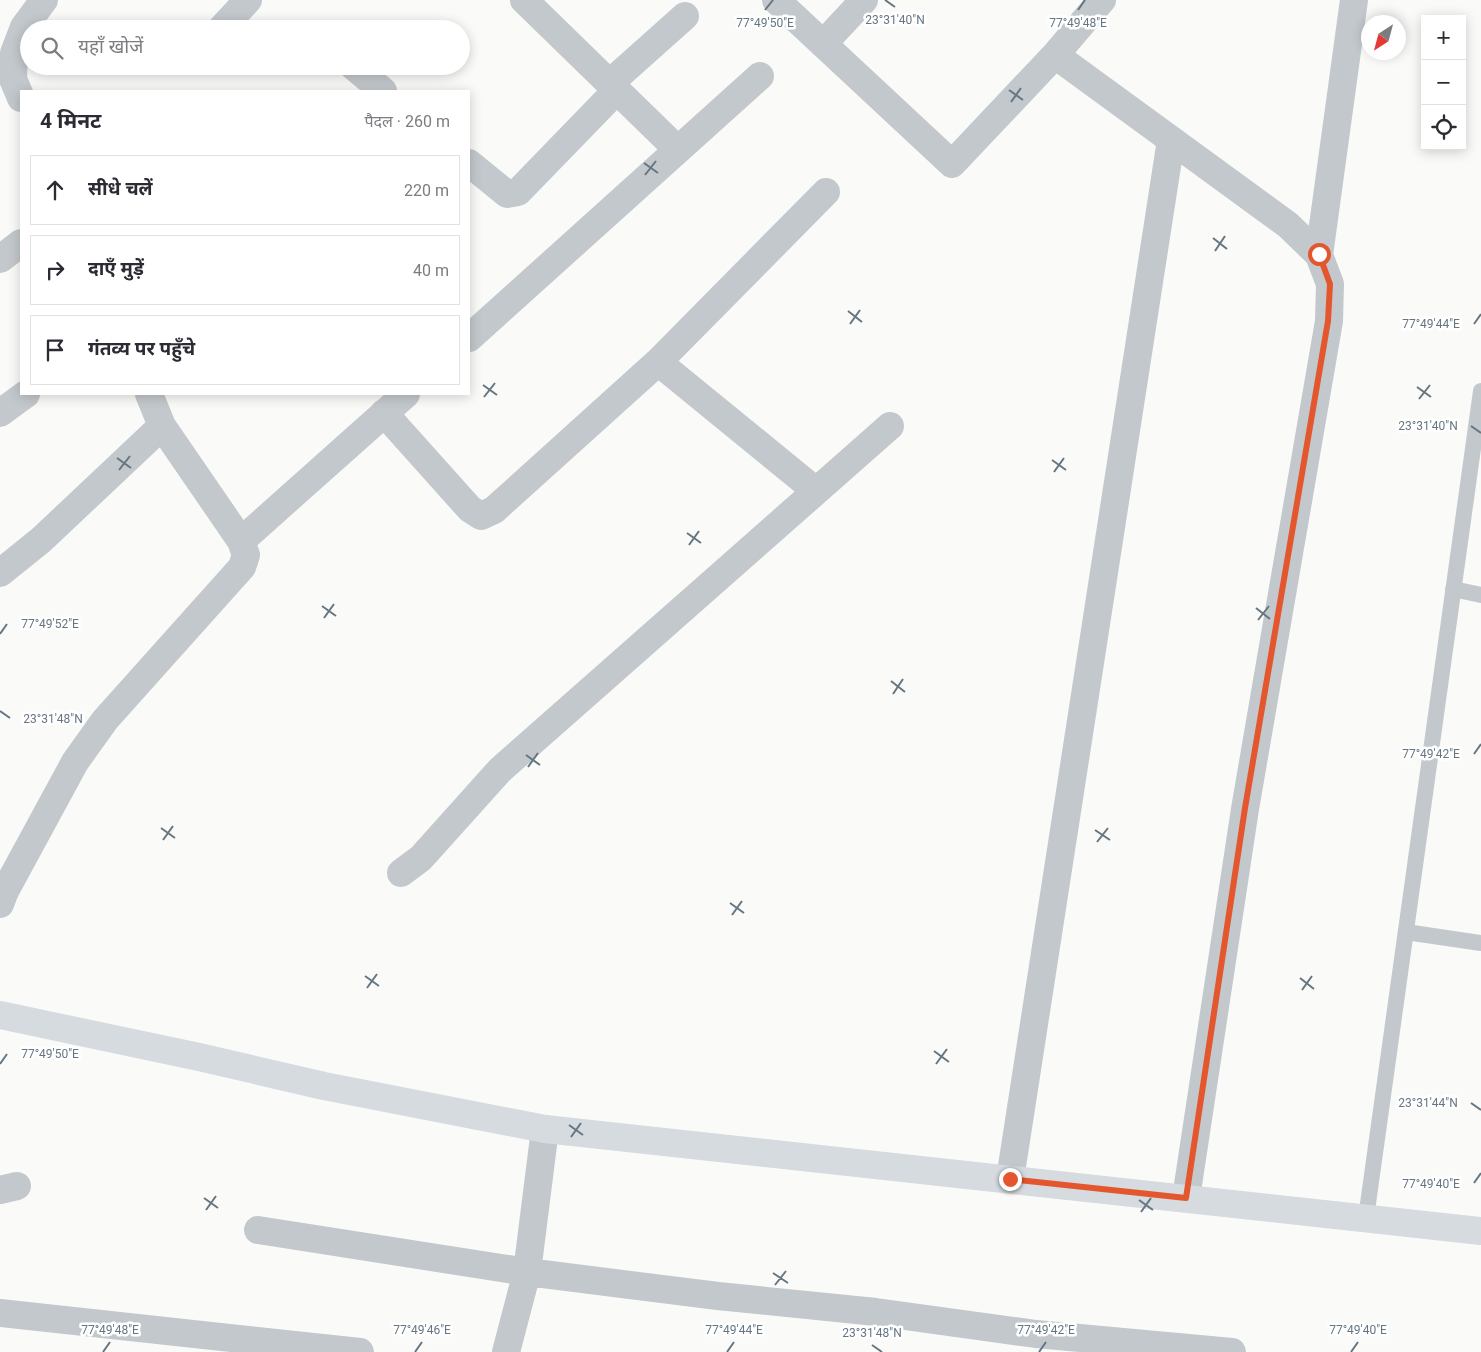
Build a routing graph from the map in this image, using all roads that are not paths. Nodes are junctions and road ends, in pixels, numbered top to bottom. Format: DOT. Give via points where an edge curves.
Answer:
graph roads {
  1 [pos="44,0"];
  2 [pos="248,0"];
  3 [pos="524,0"];
  4 [pos="776,0"];
  5 [pos="864,0"];
  6 [pos="1102,0"];
  7 [pos="1354,0"];
  8 [pos="685,16"];
  9 [pos="29,20"];
  10 [pos="229,20"];
  11 [pos="20,37"];
  12 [pos="824,44"];
  13 [pos="1062,60"];
  14 [pos="364,75"];
  15 [pos="760,76"];
  16 [pos="613,87"];
  17 [pos="382,90"];
  18 [pos="13,98"];
  19 [pos="1171,140"];
  20 [pos="678,150"];
  21 [pos="470,164"];
  22 [pos="826,192"];
  23 [pos="20,245"];
  24 [pos="1319,254"];
  25 [pos="0,259"];
  26 [pos="470,337"];
  27 [pos="658,362"];
  28 [pos="1481,391"];
  29 [pos="25,395"];
  30 [pos="148,395"];
  31 [pos="405,395"];
  32 [pos="0,413"];
  33 [pos="384,414"];
  34 [pos="162,426"];
  35 [pos="890,426"];
  36 [pos="816,491"];
  37 [pos="241,541"];
  38 [pos="0,573"];
  39 [pos="1453,589"];
  40 [pos="1481,595"];
  41 [pos="401,873"];
  42 [pos="0,904"];
  43 [pos="1406,932"];
  44 [pos="1481,943"];
  45 [pos="0,1014"];
  46 [pos="545,1129"];
  47 [pos="1010,1179"];
  48 [pos="1186,1198"];
  49 [pos="1366,1218"];
  50 [pos="258,1230"];
  51 [pos="1481,1231"];
  52 [pos="527,1272"];
  53 [pos="0,1313"];
  54 [pos="360,1352"];
  55 [pos="506,1352"];
  56 [pos="1232,1352"];
  1 -- 9 [label="street"];
  2 -- 10 [label="street"];
  3 -- 16 [label="street"];
  4 -- 12 [label="street"];
  5 -- 12 [label="street"];
  6 -- 13 [label="street"];
  7 -- 24 [label="street"];
  8 -- 16 [label="street"];
  11 -- 18 [label="street" via="14,53"];
  12 -- 13 [label="street" via="952,164"];
  13 -- 19 [label="street"];
  14 -- 17 [label="street"];
  15 -- 20 [label="street"];
  16 -- 20 [label="street"];
  16 -- 21 [label="street" via="518,192 507,194"];
  19 -- 24 [label="street" via="1288,225"];
  19 -- 47 [label="street"];
  20 -- 26 [label="street"];
  22 -- 27 [label="street"];
  23 -- 25 [label="street"];
  24 -- 48 [label="street" via="1330,284 1328,321 1245,808"];
  27 -- 33 [label="street" via="494,510 481,516 470,509"];
  27 -- 36 [label="street"];
  28 -- 39 [label="lane"];
  29 -- 32 [label="street"];
  30 -- 34 [label="street"];
  31 -- 33 [label="street"];
  33 -- 37 [label="street"];
  34 -- 37 [label="street"];
  34 -- 38 [label="street" via="41,540"];
  35 -- 36 [label="street"];
  36 -- 41 [label="street" via="500,770 421,858"];
  37 -- 42 [label="street" via="246,555 242,567 104,720 75,762"];
  39 -- 40 [label="lane"];
  39 -- 43 [label="lane"];
  43 -- 44 [label="lane"];
  43 -- 49 [label="lane"];
  45 -- 46 [label="main road" via="324,1086"];
  46 -- 47 [label="main road"];
  46 -- 52 [label="street"];
  47 -- 48 [label="main road"];
  48 -- 49 [label="main road"];
  49 -- 51 [label="main road"];
  50 -- 52 [label="street"];
  52 -- 55 [label="street"];
  52 -- 56 [label="street" via="1036,1334"];
  53 -- 54 [label="street"];
}
